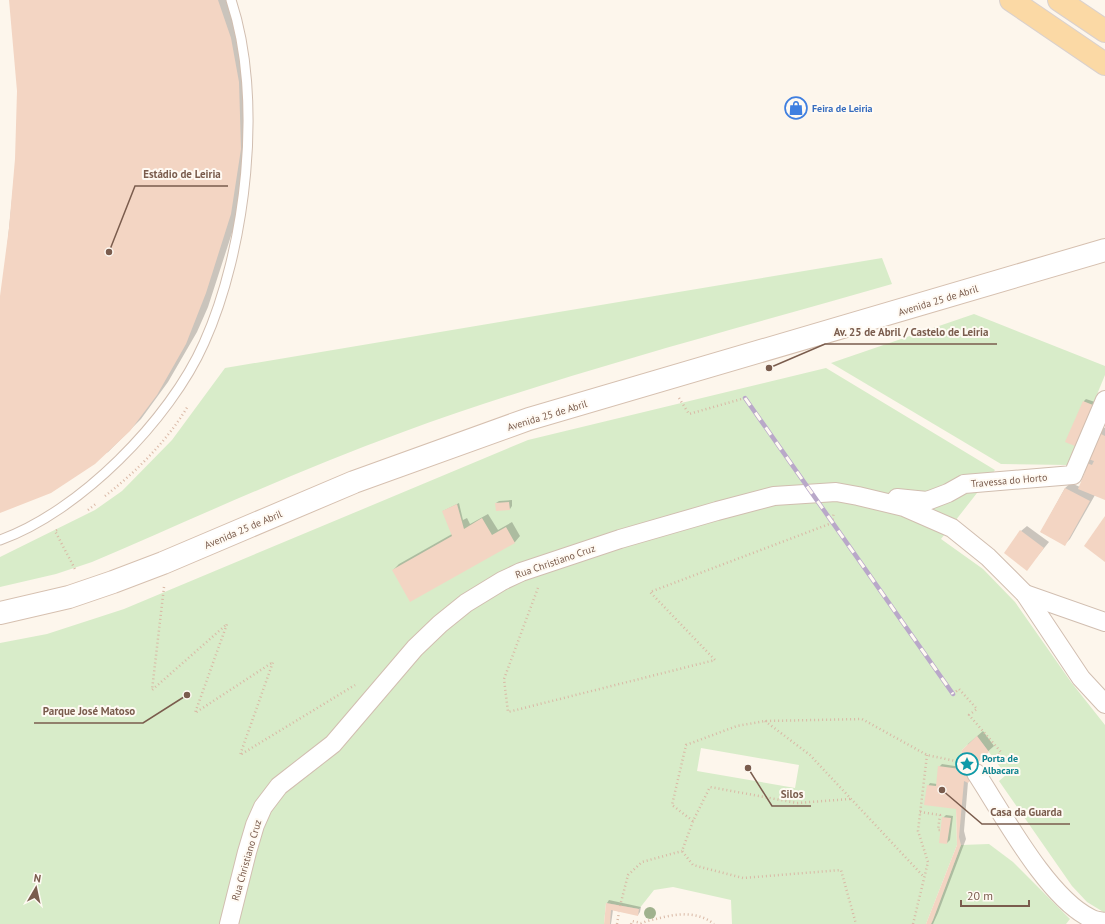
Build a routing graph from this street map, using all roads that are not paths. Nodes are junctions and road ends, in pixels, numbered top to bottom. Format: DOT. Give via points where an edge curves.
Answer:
graph roads {
  1 [pos="231,0"];
  2 [pos="1011,0"];
  3 [pos="1059,0"];
  4 [pos="1105,31"];
  5 [pos="1105,64"];
  6 [pos="1105,250"];
  7 [pos="1105,400"];
  8 [pos="844,494"];
  9 [pos="0,540"];
  10 [pos="1025,594"];
  11 [pos="0,613"];
  12 [pos="1105,622"];
  13 [pos="1105,704"];
  14 [pos="976,773"];
  15 [pos="1105,922"];
  16 [pos="229,924"];
  1 -- 9 [label="lane" via="242,45 249,126 238,235 222,294 204,344 191,370 173,396 138,439 90,486 49,517"];
  2 -- 5 [label="main road"];
  3 -- 4 [label="main road"];
  6 -- 11 [label="main road, Avenida 25 de Abril" via="529,419 354,482 113,582 69,597"];
  7 -- 8 [label="street, Travessa do Horto" via="1072,475 964,484 927,501"];
  8 -- 10 [label="street, Rua Christiano Cruz" via="904,507 952,528 988,557"];
  8 -- 16 [label="street, Rua Christiano Cruz" via="836,492 774,496 642,532 502,580 466,603 415,648 333,744 280,786 263,807 255,826"];
  10 -- 12 [label="street"];
  10 -- 13 [label="street" via="1080,678"];
  14 -- 15 [label="street" via="1031,860 1076,908 1091,919"];
}
